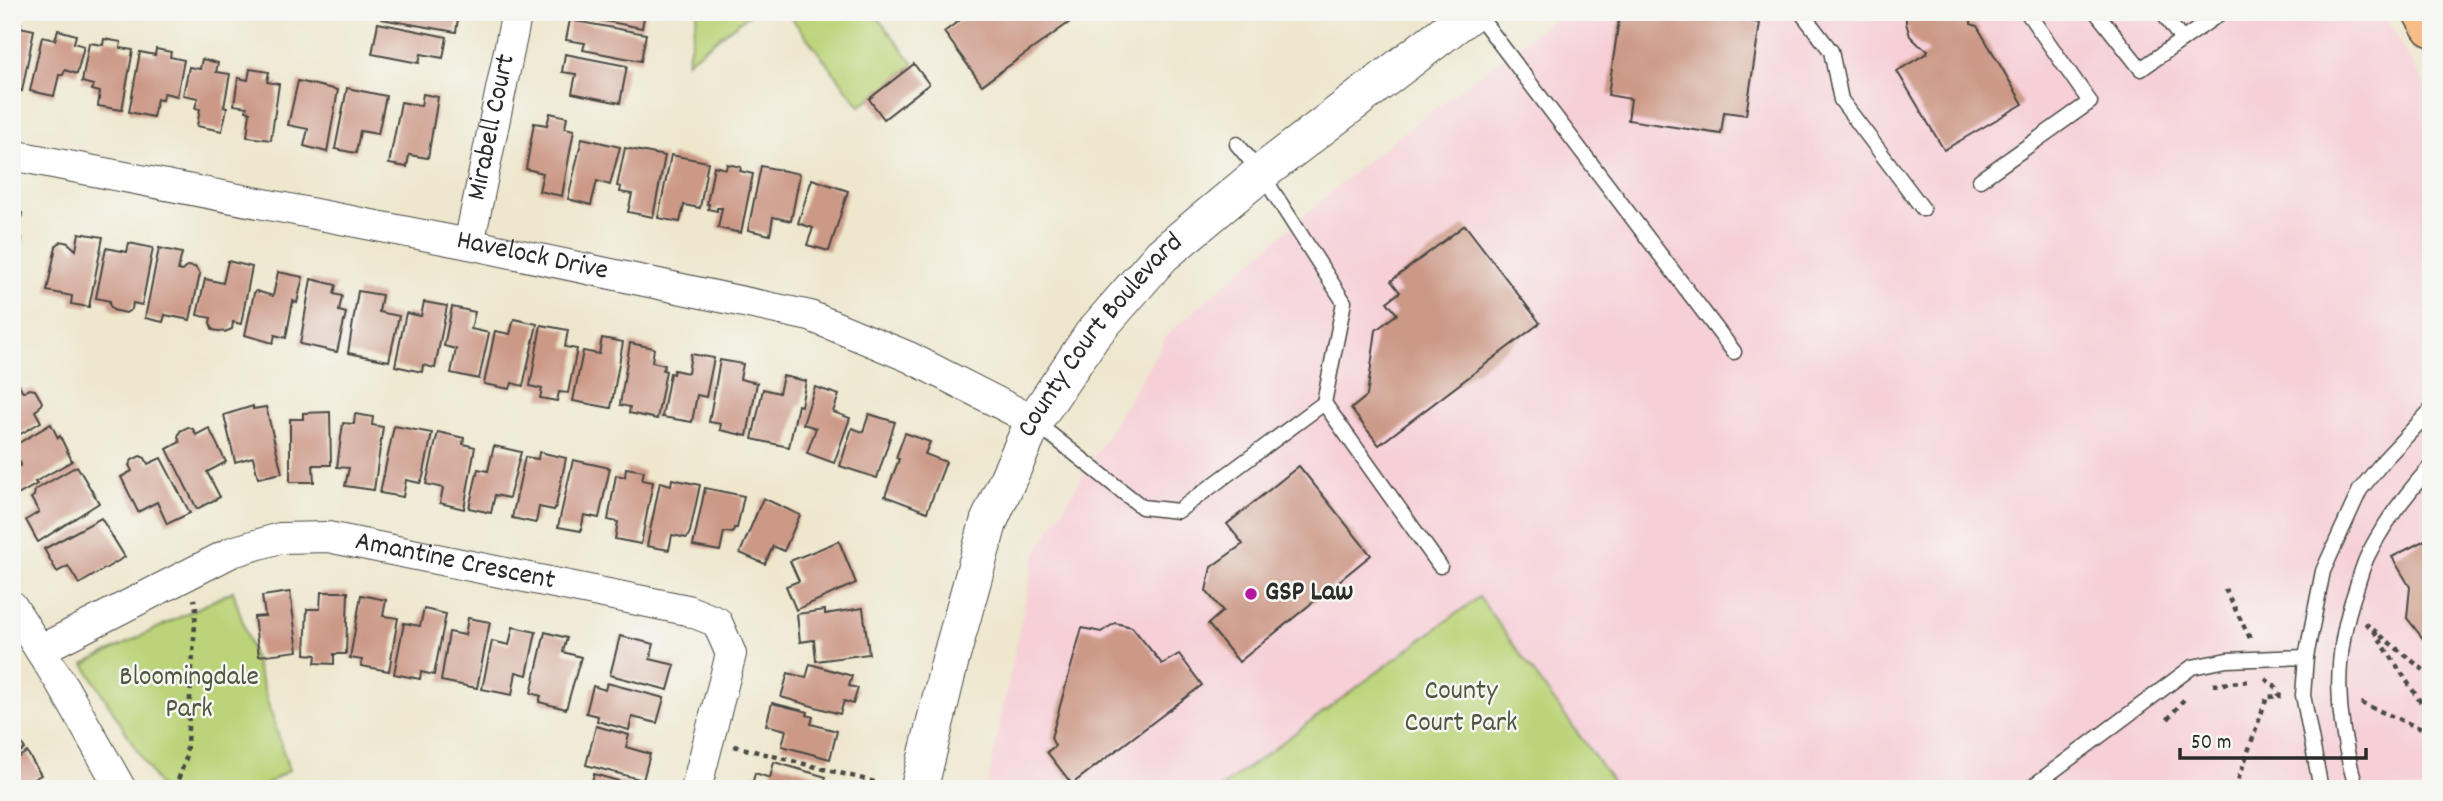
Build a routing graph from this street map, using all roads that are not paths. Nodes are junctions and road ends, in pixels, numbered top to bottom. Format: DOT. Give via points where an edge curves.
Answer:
graph roads {
  1 [pos="517,12"];
  2 [pos="1474,12"];
  3 [pos="1801,12"];
  4 [pos="2027,12"];
  5 [pos="2096,12"];
  6 [pos="2162,12"];
  7 [pos="2222,12"];
  8 [pos="2422,12"];
  9 [pos="2431,27"];
  10 [pos="2182,40"];
  11 [pos="1237,144"];
  12 [pos="12,155"];
  13 [pos="1261,173"];
  14 [pos="1980,180"];
  15 [pos="1923,209"];
  16 [pos="469,244"];
  17 [pos="1734,352"];
  18 [pos="1324,403"];
  19 [pos="2431,410"];
  20 [pos="1034,421"];
  21 [pos="2431,466"];
  22 [pos="1440,566"];
  23 [pos="12,606"];
  24 [pos="40,650"];
  25 [pos="2306,657"];
  26 [pos="121,789"];
  27 [pos="696,789"];
  28 [pos="919,789"];
  29 [pos="2029,789"];
  30 [pos="2321,789"];
  31 [pos="2357,789"];
  1 -- 16 [label="street, Mirabell Court"];
  2 -- 13 [label="street, County Court Boulevard"];
  2 -- 17 [label="lane"];
  3 -- 15 [label="lane" via="1831,51 1841,100"];
  4 -- 14 [label="lane" via="2090,102"];
  5 -- 10 [label="lane" via="2141,69"];
  6 -- 10 [label="lane"];
  7 -- 10 [label="lane"];
  8 -- 9 [label="main road"];
  11 -- 13 [label="lane"];
  12 -- 16 [label="street, Havelock Drive"];
  13 -- 18 [label="lane" via="1344,302"];
  13 -- 20 [label="street, County Court Boulevard" via="1162,256 1093,334"];
  16 -- 20 [label="street, Havelock Drive" via="810,316 909,357"];
  18 -- 20 [label="lane" via="1178,512 1142,507"];
  18 -- 22 [label="lane"];
  19 -- 25 [label="lane" via="2360,490 2323,571"];
  20 -- 28 [label="street, County Court Boulevard" via="989,521"];
  21 -- 31 [label="lane" via="2400,501 2368,555 2350,606 2339,660 2338,693"];
  23 -- 24 [label="street"];
  24 -- 26 [label="street"];
  24 -- 27 [label="street, Amantine Crescent" via="232,552 279,538 328,537 687,610 717,622 731,654"];
  25 -- 29 [label="lane" via="2227,660 2192,667"];
  25 -- 30 [label="lane" via="2303,695"];
}
